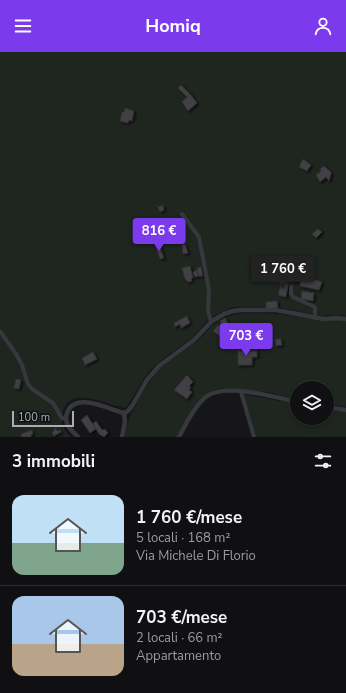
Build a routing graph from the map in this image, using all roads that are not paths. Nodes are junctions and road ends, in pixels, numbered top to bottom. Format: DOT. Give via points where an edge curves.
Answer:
graph roads {
  1 [pos="182,214"];
  2 [pos="291,287"];
  3 [pos="315,318"];
  4 [pos="346,320"];
  5 [pos="211,322"];
  6 [pos="0,331"];
  7 [pos="241,392"];
  8 [pos="290,401"];
  9 [pos="334,408"];
  10 [pos="346,410"];
  11 [pos="124,413"];
  12 [pos="66,419"];
  13 [pos="78,437"];
  14 [pos="122,437"];
  15 [pos="179,437"];
  16 [pos="254,437"];
  1 -- 5 [label="street" via="199,237 209,290 208,310"];
  2 -- 3 [label="street" via="293,297 315,307"];
  3 -- 4 [label="street"];
  3 -- 5 [label="street" via="282,310 241,310 224,314"];
  5 -- 11 [label="street" via="194,340 152,372 132,406"];
  6 -- 12 [label="street" via="22,365 28,384 53,403 62,418"];
  7 -- 8 [label="street"];
  7 -- 15 [label="street" via="219,391 206,396"];
  7 -- 16 [label="street"];
  9 -- 10 [label="street"];
  11 -- 12 [label="street" via="82,402 72,406"];
  11 -- 14 [label="street"];
  12 -- 13 [label="street" via="68,427"];
}
